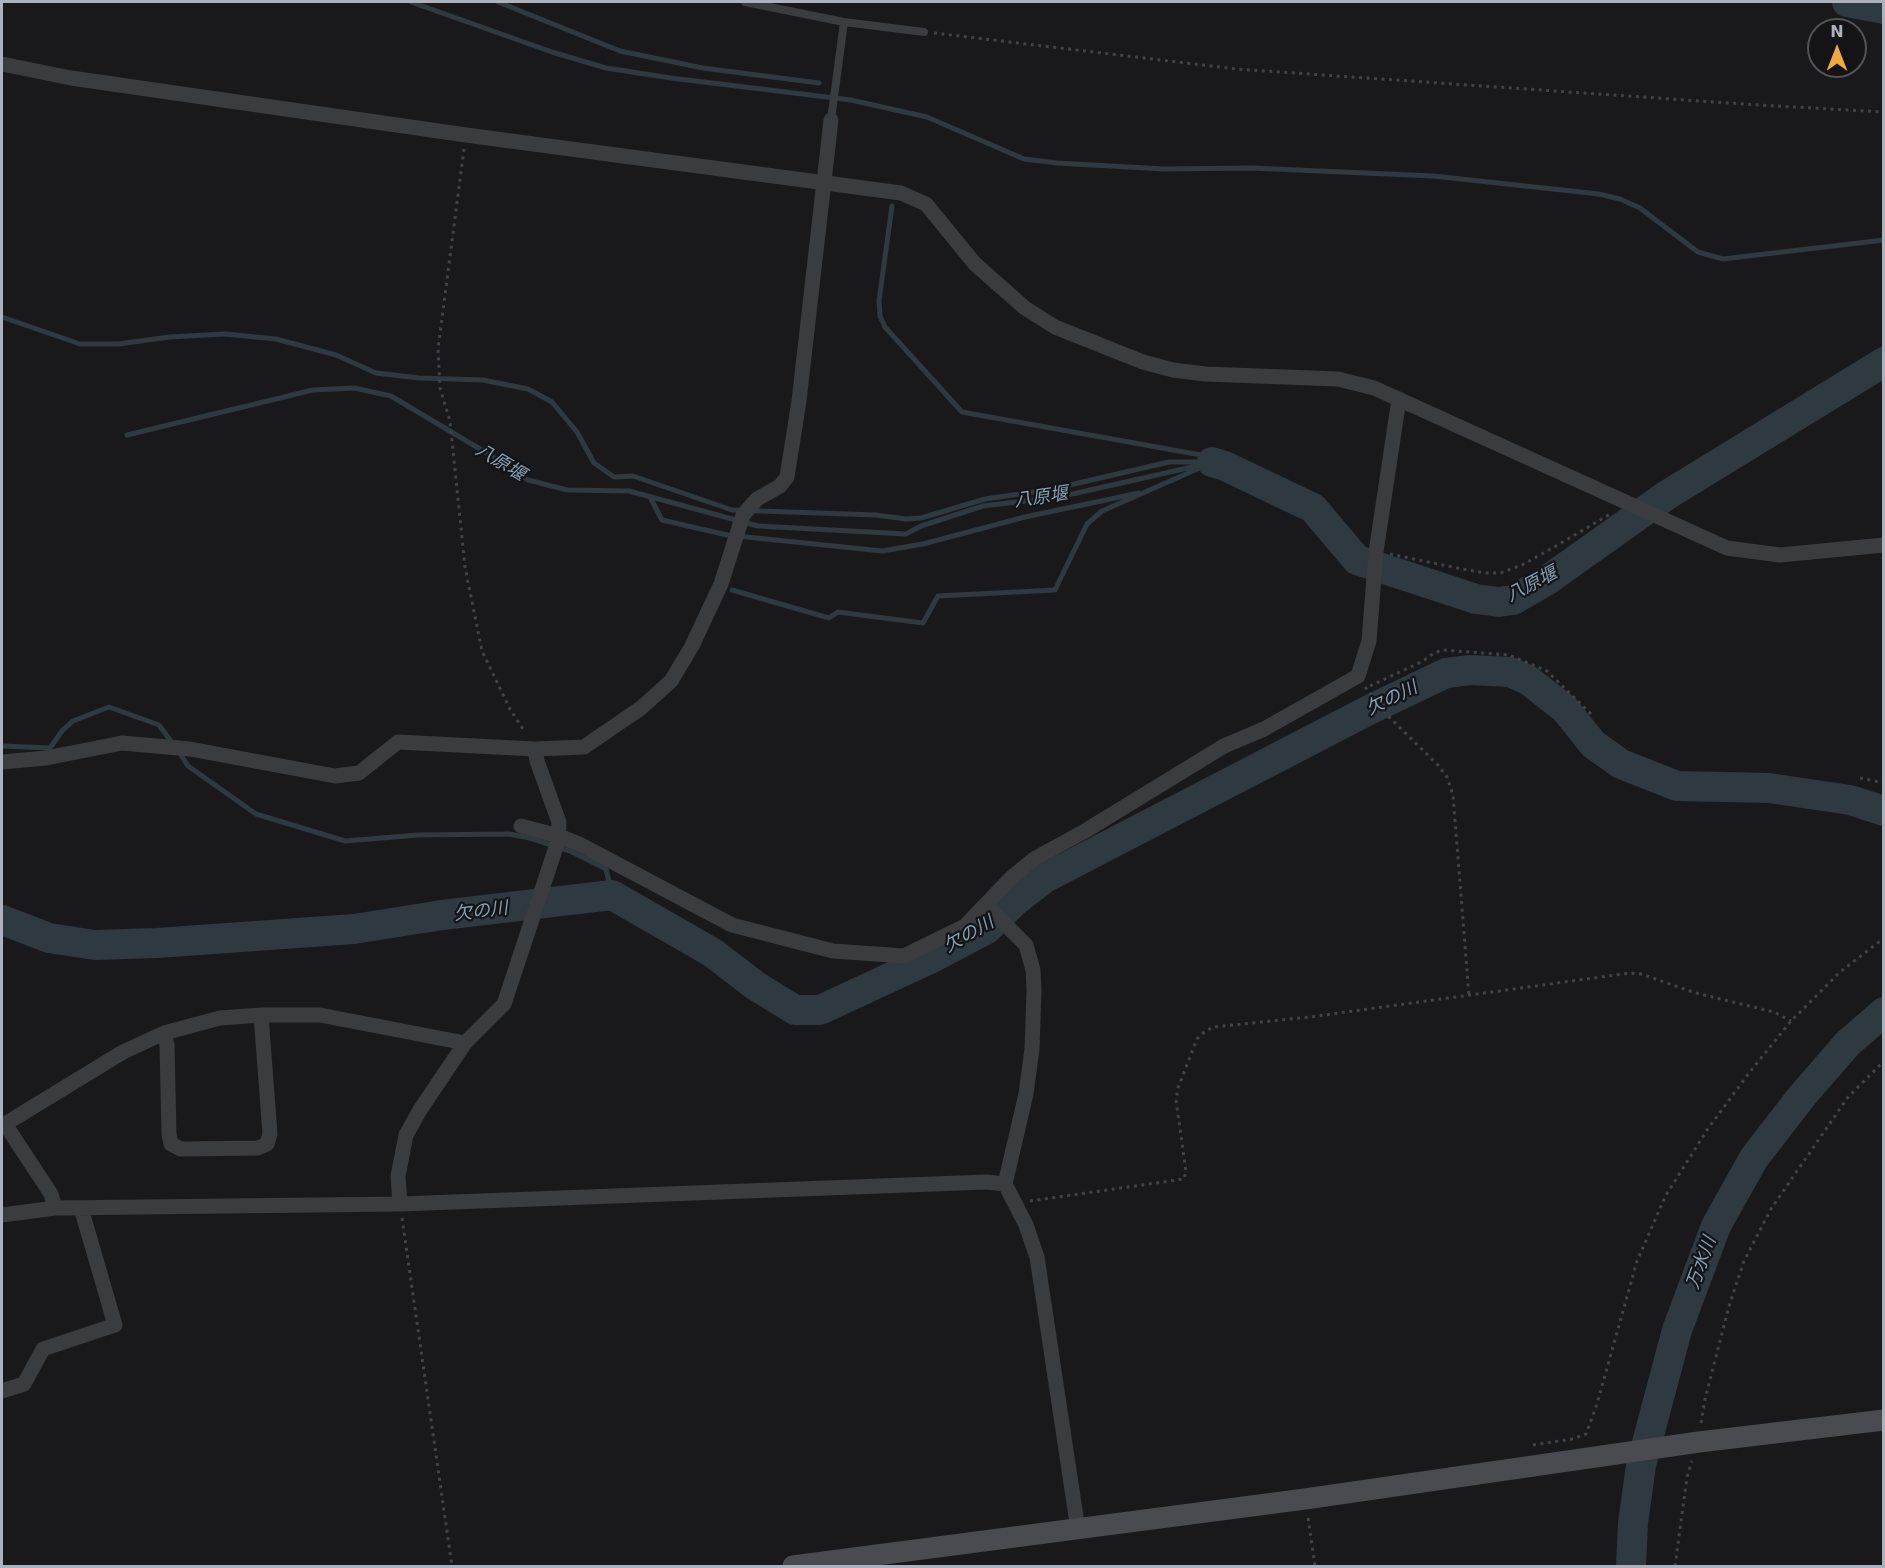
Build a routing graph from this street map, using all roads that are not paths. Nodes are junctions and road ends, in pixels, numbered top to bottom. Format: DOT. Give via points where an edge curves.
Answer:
graph roads {
  1 [pos="745,2"];
  2 [pos="844,22"];
  3 [pos="924,32"];
  4 [pos="2,64"];
  5 [pos="832,113"];
  6 [pos="823,183"];
  7 [pos="1399,399"];
  8 [pos="1884,545"];
  9 [pos="535,749"];
  10 [pos="2,762"];
  11 [pos="521,826"];
  12 [pos="557,844"];
  13 [pos="989,908"];
  14 [pos="261,1015"];
  15 [pos="164,1034"];
  16 [pos="465,1043"];
  17 [pos="1005,1184"];
  18 [pos="400,1204"];
  19 [pos="55,1208"];
  20 [pos="81,1208"];
  21 [pos="2,1215"];
  22 [pos="2,1391"];
  23 [pos="1884,1420"];
  24 [pos="1078,1530"];
  25 [pos="793,1566"];
  1 -- 2 [label="lane"];
  2 -- 3 [label="lane"];
  2 -- 5 [label="lane"];
  4 -- 6 [label="street" via="71,78"];
  5 -- 6 [label="street"];
  6 -- 7 [label="street" via="901,193 926,204 982,271 1025,308 1055,327 1143,362 1205,374 1338,379"];
  6 -- 9 [label="street" via="787,477 747,508 721,584 692,646 659,694 584,747"];
  7 -- 8 [label="street" via="1727,548 1780,555"];
  7 -- 13 [label="street" via="1376,556 1369,641 1358,676 1264,729 1224,746 1034,859 1012,877"];
  9 -- 10 [label="street" via="398,742 359,773 335,776 190,749 122,743"];
  9 -- 12 [label="street" via="560,822"];
  11 -- 12 [label="street"];
  12 -- 13 [label="street" via="579,844 732,925 833,951 904,956 965,926"];
  12 -- 16 [label="street" via="504,1004"];
  13 -- 17 [label="street" via="1026,945 1034,990 1026,1094"];
  14 -- 15 [label="street" via="220,1018"];
  14 -- 15 [label="street" via="270,1134 267,1144 258,1148 181,1149 171,1144"];
  14 -- 16 [label="street" via="321,1015"];
  15 -- 19 [label="street" via="123,1052 5,1124 51,1194"];
  16 -- 18 [label="street" via="406,1135 398,1176"];
  17 -- 18 [label="street"];
  17 -- 24 [label="street" via="1026,1225 1039,1268"];
  18 -- 20 [label="street"];
  19 -- 20 [label="street"];
  19 -- 21 [label="street"];
  20 -- 22 [label="street" via="116,1325 43,1349 24,1384"];
  23 -- 24 [label="street" via="1605,1455"];
  24 -- 25 [label="street"];
}
